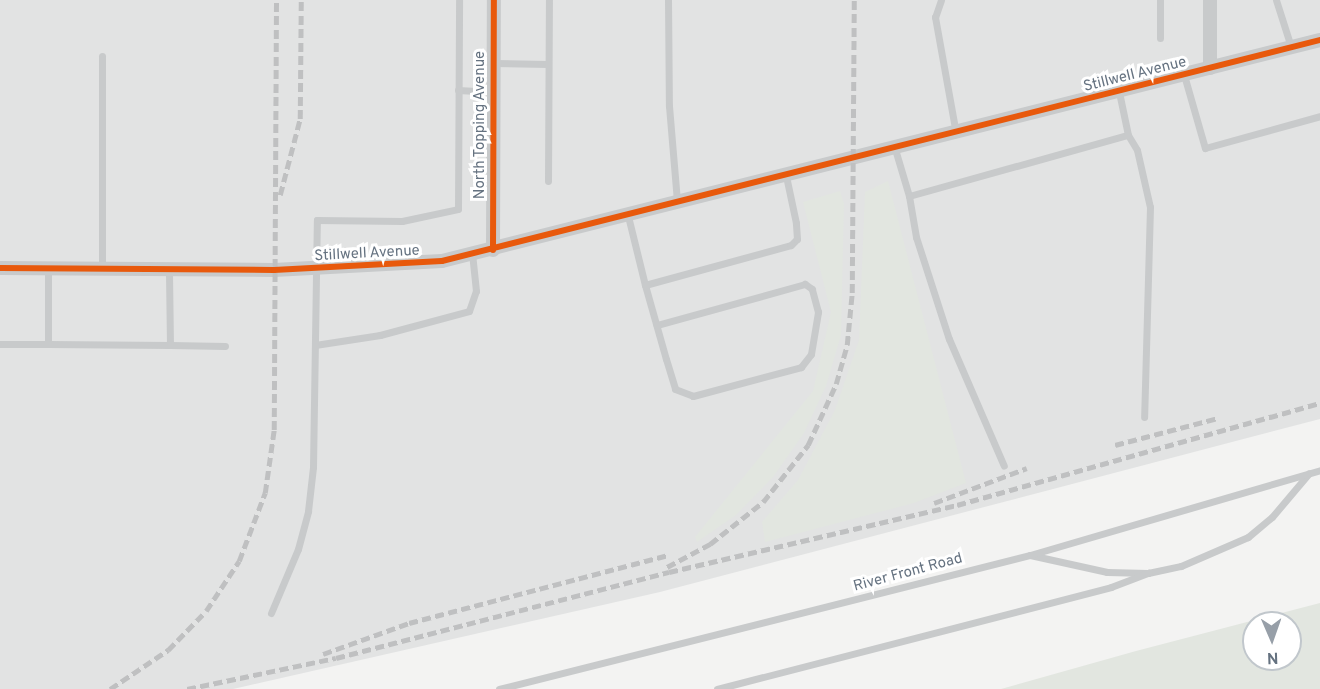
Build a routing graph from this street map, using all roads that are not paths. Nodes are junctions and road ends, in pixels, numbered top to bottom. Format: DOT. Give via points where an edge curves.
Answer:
graph roads {
  1 [pos="459,0"];
  2 [pos="494,0"];
  3 [pos="549,0"];
  4 [pos="668,0"];
  5 [pos="941,0"];
  6 [pos="1160,0"];
  7 [pos="1210,0"];
  8 [pos="1276,0"];
  9 [pos="1160,39"];
  10 [pos="1320,40"];
  11 [pos="1291,47"];
  12 [pos="102,56"];
  13 [pos="494,63"];
  14 [pos="548,64"];
  15 [pos="1210,68"];
  16 [pos="1184,75"];
  17 [pos="458,90"];
  18 [pos="494,92"];
  19 [pos="1119,92"];
  20 [pos="1320,116"];
  21 [pos="956,134"];
  22 [pos="1128,135"];
  23 [pos="895,149"];
  24 [pos="786,176"];
  25 [pos="548,181"];
  26 [pos="909,196"];
  27 [pos="677,204"];
  28 [pos="628,216"];
  29 [pos="493,250"];
  30 [pos="472,255"];
  31 [pos="0,268"];
  32 [pos="48,268"];
  33 [pos="102,269"];
  34 [pos="169,269"];
  35 [pos="315,269"];
  36 [pos="645,285"];
  37 [pos="657,325"];
  38 [pos="0,344"];
  39 [pos="48,344"];
  40 [pos="170,345"];
  41 [pos="315,345"];
  42 [pos="225,346"];
  43 [pos="1144,417"];
  44 [pos="1004,466"];
  45 [pos="1320,470"];
  46 [pos="1309,473"];
  47 [pos="1030,555"];
  48 [pos="1148,573"];
  49 [pos="271,613"];
  50 [pos="499,689"];
  51 [pos="717,689"];
  1 -- 17 [label="lane"];
  2 -- 13 [label="street, North Topping Avenue"];
  3 -- 14 [label="lane"];
  4 -- 27 [label="lane" via="669,106"];
  5 -- 21 [label="lane" via="935,17"];
  6 -- 9 [label="lane"];
  7 -- 15 [label="street"];
  8 -- 11 [label="lane"];
  10 -- 11 [label="street, Stillwell Avenue"];
  11 -- 15 [label="street, Stillwell Avenue"];
  12 -- 33 [label="lane"];
  13 -- 14 [label="lane"];
  13 -- 18 [label="street, North Topping Avenue"];
  14 -- 25 [label="lane"];
  15 -- 16 [label="street, Stillwell Avenue"];
  16 -- 19 [label="street, Stillwell Avenue"];
  16 -- 20 [label="lane" via="1205,148"];
  17 -- 18 [label="lane"];
  17 -- 35 [label="lane" via="458,209 402,221 317,220"];
  18 -- 29 [label="street, North Topping Avenue"];
  19 -- 21 [label="street, Stillwell Avenue"];
  19 -- 22 [label="lane"];
  21 -- 23 [label="street, Stillwell Avenue"];
  22 -- 26 [label="lane"];
  22 -- 43 [label="lane" via="1137,150 1150,207"];
  23 -- 24 [label="street, Stillwell Avenue"];
  23 -- 26 [label="lane"];
  24 -- 27 [label="street, Stillwell Avenue"];
  24 -- 36 [label="lane" via="797,231 797,239 791,245"];
  26 -- 44 [label="lane" via="916,237 949,339"];
  27 -- 28 [label="street, Stillwell Avenue"];
  28 -- 29 [label="street, Stillwell Avenue"];
  28 -- 36 [label="lane"];
  29 -- 30 [label="street, Stillwell Avenue"];
  30 -- 35 [label="street, Stillwell Avenue" via="397,266"];
  30 -- 41 [label="lane" via="476,291 469,311 380,335"];
  31 -- 32 [label="street, Stillwell Avenue"];
  32 -- 33 [label="street, Stillwell Avenue"];
  32 -- 39 [label="lane"];
  33 -- 34 [label="street, Stillwell Avenue"];
  34 -- 35 [label="street, Stillwell Avenue"];
  34 -- 40 [label="lane"];
  35 -- 41 [label="lane"];
  36 -- 37 [label="lane"];
  37 -- 37 [label="lane" via="675,389 693,396 801,367 811,354 818,312 812,289 805,284"];
  38 -- 39 [label="lane"];
  39 -- 40 [label="lane"];
  40 -- 42 [label="lane"];
  41 -- 49 [label="lane" via="313,467 308,511 298,549"];
  45 -- 46 [label="lane, River Front Road"];
  46 -- 47 [label="lane, River Front Road"];
  46 -- 48 [label="lane" via="1272,517 1248,537 1214,555"];
  47 -- 48 [label="lane" via="1107,572"];
  47 -- 50 [label="lane, River Front Road"];
  48 -- 51 [label="lane" via="1111,587"];
}
